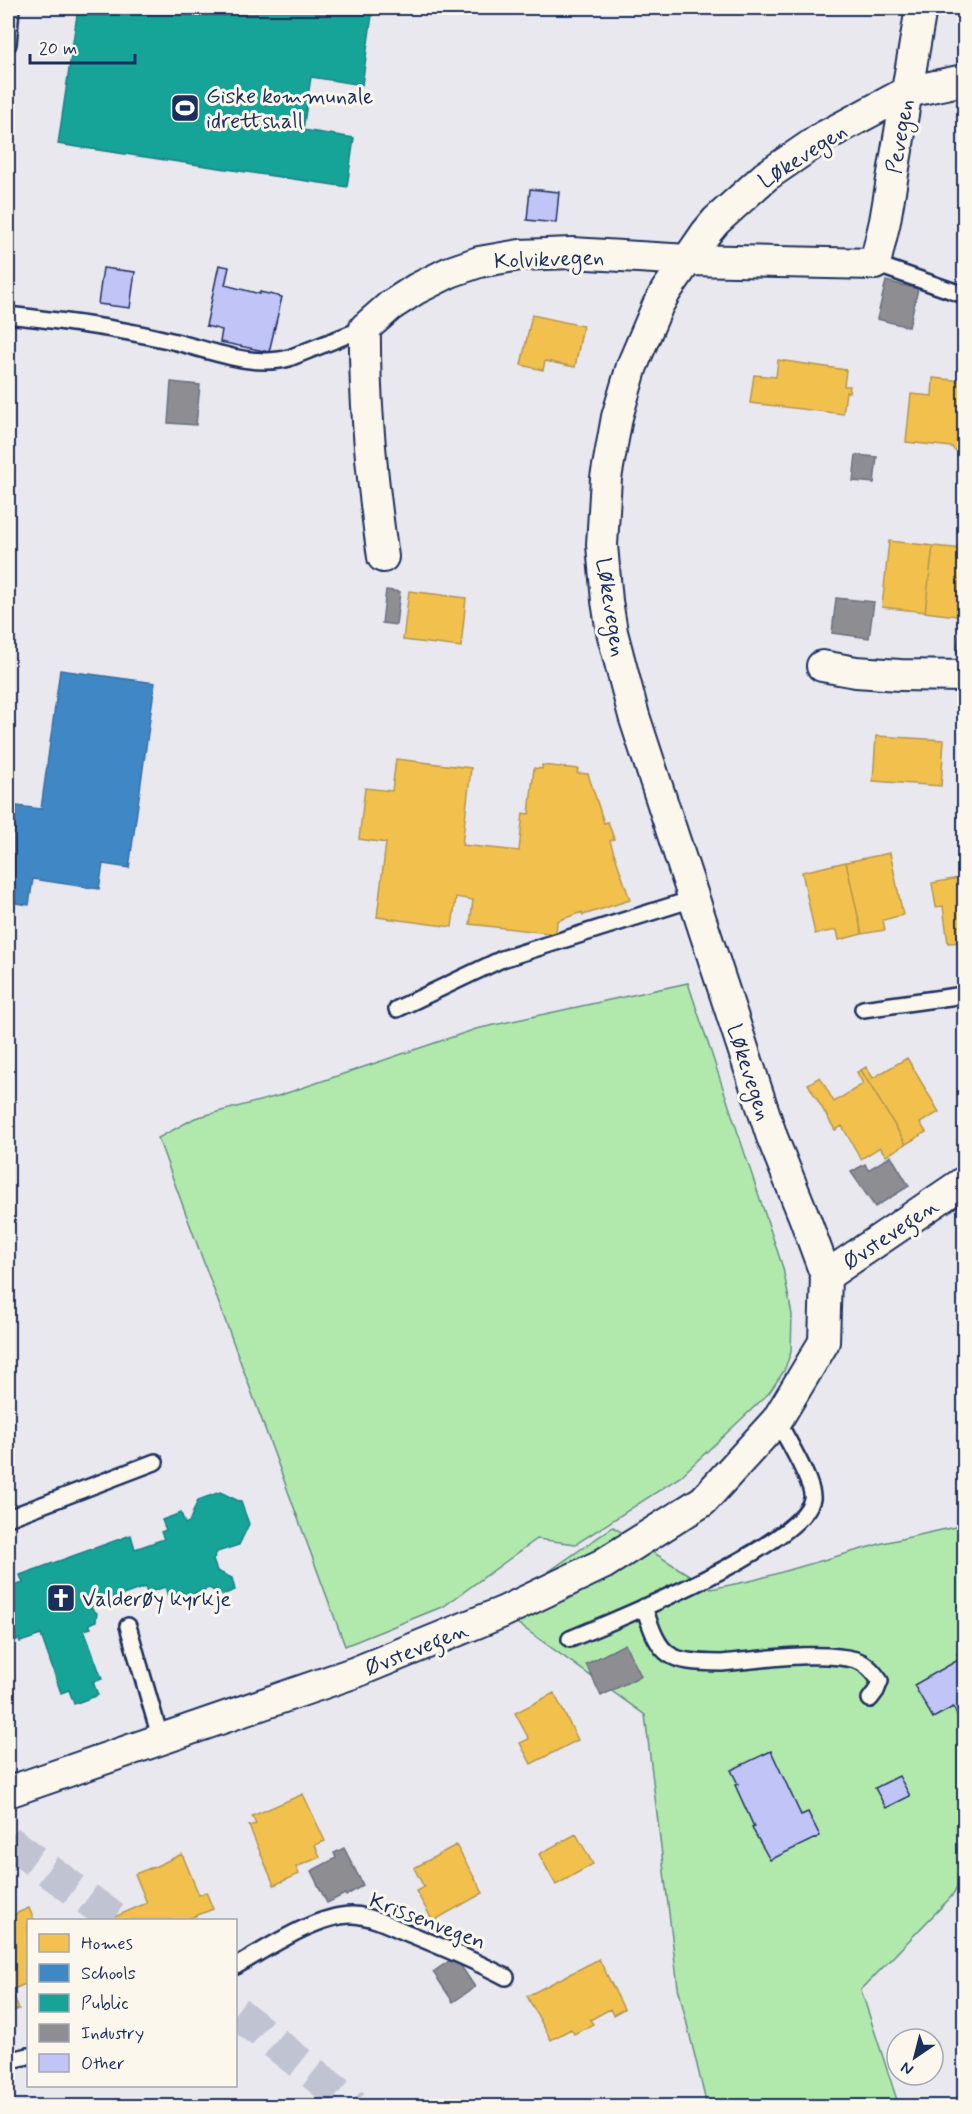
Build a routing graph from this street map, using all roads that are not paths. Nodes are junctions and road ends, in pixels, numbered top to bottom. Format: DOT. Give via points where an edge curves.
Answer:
graph roads {
  1 [pos="11,8"];
  2 [pos="921,8"];
  3 [pos="8,44"];
  4 [pos="964,80"];
  5 [pos="907,92"];
  6 [pos="688,260"];
  7 [pos="875,264"];
  8 [pos="964,295"];
  9 [pos="8,315"];
  10 [pos="365,328"];
  11 [pos="383,557"];
  12 [pos="822,666"];
  13 [pos="964,676"];
  14 [pos="693,899"];
  15 [pos="964,995"];
  16 [pos="397,1009"];
  17 [pos="863,1009"];
  18 [pos="964,1182"];
  19 [pos="826,1276"];
  20 [pos="777,1420"];
  21 [pos="154,1462"];
  22 [pos="8,1518"];
  23 [pos="644,1607"];
  24 [pos="128,1626"];
  25 [pos="570,1639"];
  26 [pos="870,1699"];
  27 [pos="160,1740"];
  28 [pos="8,1792"];
  29 [pos="237,1965"];
  30 [pos="506,1977"];
  31 [pos="27,2056"];
  32 [pos="8,2061"];
  1 -- 3 [label="lane"];
  2 -- 5 [label="street, Pevegen"];
  4 -- 5 [label="street, Løkevegen"];
  5 -- 6 [label="street, Løkevegen" via="823,137 766,176 717,221"];
  5 -- 7 [label="street, Pevegen"];
  6 -- 7 [label="street, Kolvikvegen"];
  6 -- 10 [label="street, Kolvikvegen" via="572,253 520,255 479,262 416,289"];
  6 -- 14 [label="street, Løkevegen" via="658,305 632,366 606,478 602,545 615,643 634,716"];
  7 -- 8 [label="lane"];
  9 -- 10 [label="lane" via="80,323 257,362 289,358"];
  10 -- 11 [label="street" via="364,377"];
  12 -- 13 [label="street" via="856,672"];
  14 -- 16 [label="lane" via="501,959"];
  14 -- 19 [label="street, Løkevegen" via="772,1137"];
  15 -- 17 [label="lane"];
  18 -- 19 [label="street, Øvstevegen"];
  19 -- 20 [label="street, Øvstevegen" via="824,1342"];
  20 -- 23 [label="lane" via="813,1493 803,1515 729,1566"];
  20 -- 27 [label="street, Øvstevegen" via="703,1502 603,1564 503,1612 356,1672"];
  21 -- 22 [label="lane"];
  23 -- 25 [label="lane"];
  23 -- 26 [label="lane" via="654,1638 669,1656 713,1663 824,1656 857,1660 880,1680"];
  24 -- 27 [label="lane"];
  27 -- 28 [label="street, Øvstevegen"];
  29 -- 30 [label="lane, Krissenvegen" via="314,1924 353,1915 452,1950"];
  31 -- 32 [label="lane"];
}
